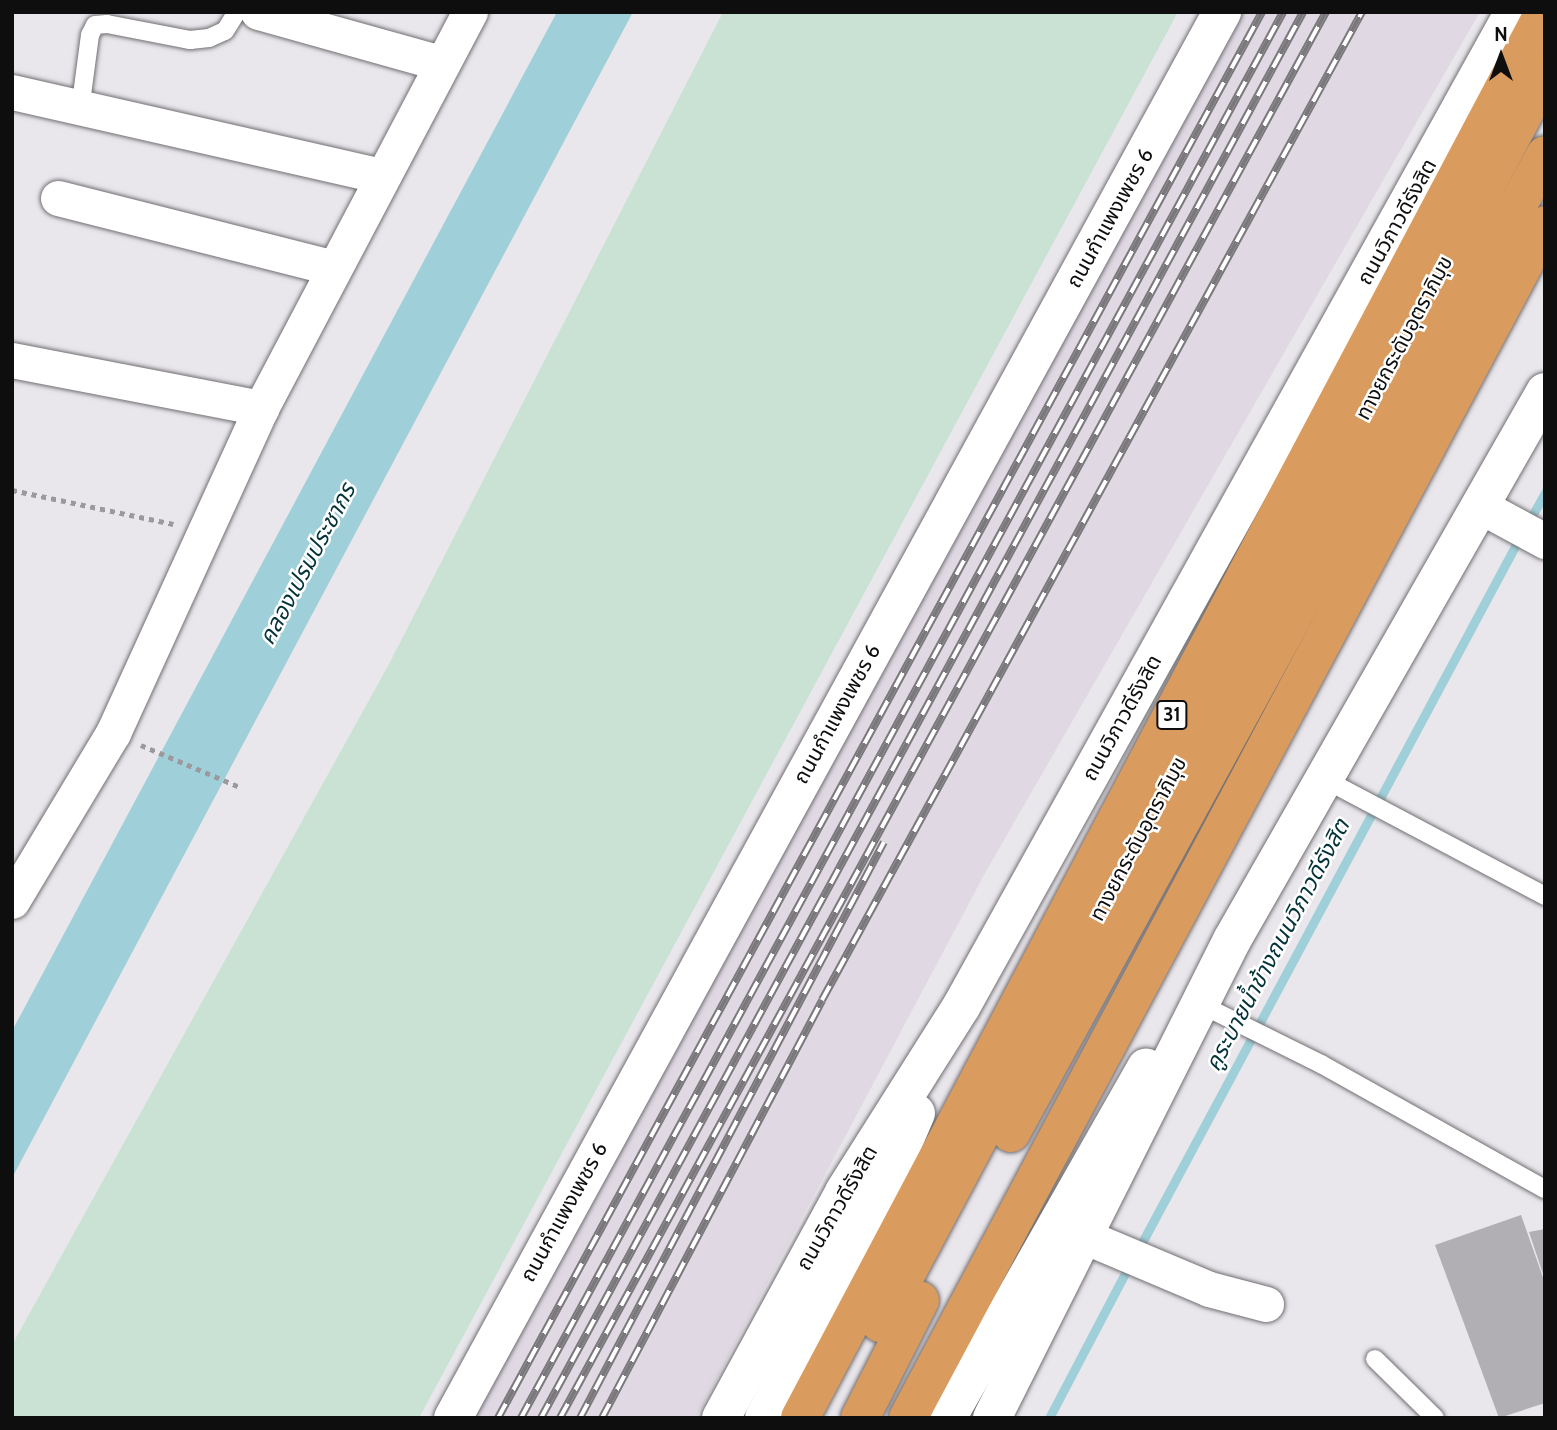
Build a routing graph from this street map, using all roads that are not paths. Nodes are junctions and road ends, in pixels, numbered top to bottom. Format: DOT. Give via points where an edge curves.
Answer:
graph roads {
  1 [pos="237,12"];
  2 [pos="258,12"];
  3 [pos="470,12"];
  4 [pos="1223,12"];
  5 [pos="1514,12"];
  6 [pos="1544,12"];
  7 [pos="441,64"];
  8 [pos="1545,74"];
  9 [pos="12,92"];
  10 [pos="80,110"];
  11 [pos="1545,155"];
  12 [pos="382,176"];
  13 [pos="58,198"];
  14 [pos="1545,225"];
  15 [pos="334,268"];
  16 [pos="12,360"];
  17 [pos="1545,392"];
  18 [pos="261,408"];
  19 [pos="1519,527"];
  20 [pos="1340,788"];
  21 [pos="1545,896"];
  22 [pos="12,901"];
  23 [pos="1232,940"];
  24 [pos="1202,1005"];
  25 [pos="961,1007"];
  26 [pos="1545,1189"];
  27 [pos="1100,1243"];
  28 [pos="1266,1304"];
  29 [pos="1375,1359"];
  30 [pos="453,1418"];
  31 [pos="721,1418"];
  32 [pos="764,1418"];
  33 [pos="800,1418"];
  34 [pos="830,1418"];
  35 [pos="860,1418"];
  36 [pos="908,1418"];
  37 [pos="947,1418"];
  38 [pos="992,1418"];
  39 [pos="1435,1418"];
  1 -- 10 [label="lane" via="225,31 209,38 95,26"];
  2 -- 7 [label="street"];
  3 -- 7 [label="street"];
  4 -- 30 [label="main road, ถนนกำแพงเพชร 6"];
  5 -- 25 [label="main road, ถนนวิภาวดีรังสิต / 31"];
  6 -- 33 [label="highway, ถนนวิภาวดีรังสิต / 31"];
  7 -- 12 [label="street"];
  8 -- 34 [label="highway, ทางยกระดับอุตราภิมุข / 31"];
  9 -- 10 [label="street"];
  10 -- 12 [label="street"];
  11 -- 35 [label="highway, ทางยกระดับอุตราภิมุข" via="888,1358"];
  12 -- 15 [label="street"];
  13 -- 15 [label="street"];
  14 -- 36 [label="highway"];
  15 -- 18 [label="street"];
  16 -- 18 [label="street"];
  17 -- 19 [label="main road"];
  18 -- 22 [label="street" via="113,733"];
  19 -- 20 [label="main road"];
  20 -- 21 [label="lane"];
  20 -- 23 [label="main road"];
  23 -- 24 [label="main road"];
  23 -- 37 [label="main road" via="1189,996 1098,1146"];
  24 -- 26 [label="lane"];
  24 -- 27 [label="main road"];
  25 -- 31 [label="main road, ถนนวิภาวดีรังสิต / 31" via="844,1192"];
  25 -- 32 [label="main road" via="876,1206"];
  27 -- 28 [label="street" via="1209,1289"];
  27 -- 38 [label="main road"];
  29 -- 39 [label="lane"];
}
